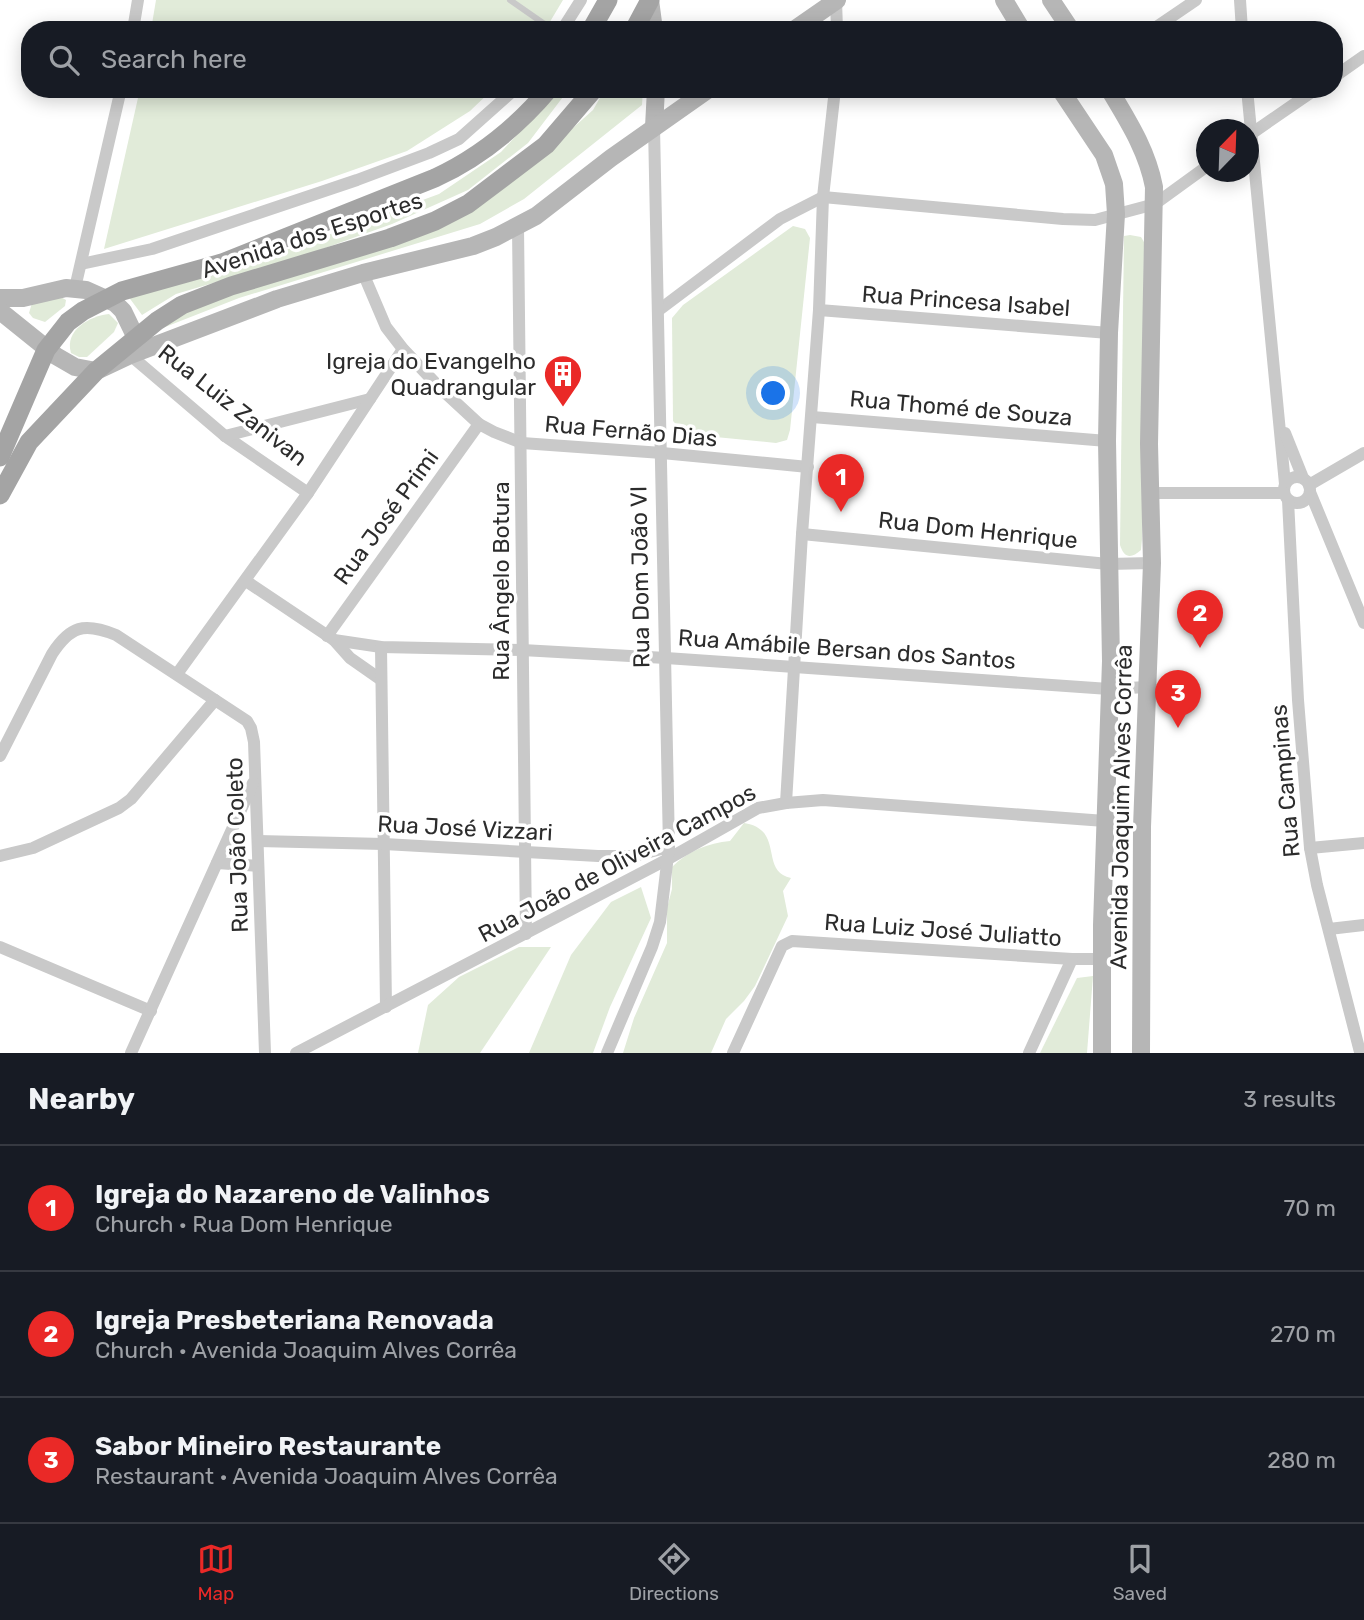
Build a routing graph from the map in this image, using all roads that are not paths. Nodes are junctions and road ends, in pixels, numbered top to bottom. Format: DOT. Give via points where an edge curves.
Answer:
graph roads {
  1 [pos="138,0"];
  2 [pos="510,0"];
  3 [pos="581,0"];
  4 [pos="608,0"];
  5 [pos="650,0"];
  6 [pos="836,0"];
  7 [pos="1004,0"];
  8 [pos="1051,0"];
  9 [pos="1196,0"];
  10 [pos="1240,0"];
  11 [pos="134,21"];
  12 [pos="540,21"];
  13 [pos="566,21"];
  14 [pos="596,21"];
  15 [pos="639,21"];
  16 [pos="653,21"];
  17 [pos="807,21"];
  18 [pos="837,21"];
  19 [pos="1017,21"];
  20 [pos="1065,21"];
  21 [pos="1165,21"];
  22 [pos="1241,21"];
  23 [pos="1364,56"];
  24 [pos="1343,70"];
  25 [pos="119,98"];
  26 [pos="505,98"];
  27 [pos="540,98"];
  28 [pos="586,98"];
  29 [pos="656,98"];
  30 [pos="696,98"];
  31 [pos="834,98"];
  32 [pos="1066,98"];
  33 [pos="1114,98"];
  34 [pos="1248,98"];
  35 [pos="1303,98"];
  36 [pos="1249,119"];
  37 [pos="654,128"];
  38 [pos="1259,130"];
  39 [pos="1196,174"];
  40 [pos="1254,182"];
  41 [pos="823,197"];
  42 [pos="1154,204"];
  43 [pos="1116,214"];
  44 [pos="518,227"];
  45 [pos="80,264"];
  46 [pos="363,273"];
  47 [pos="75,288"];
  48 [pos="0,298"];
  49 [pos="23,298"];
  50 [pos="105,299"];
  51 [pos="659,310"];
  52 [pos="819,310"];
  53 [pos="0,311"];
  54 [pos="15,325"];
  55 [pos="1109,333"];
  56 [pos="133,347"];
  57 [pos="403,349"];
  58 [pos="46,350"];
  59 [pos="96,371"];
  60 [pos="370,400"];
  61 [pos="812,417"];
  62 [pos="1280,419"];
  63 [pos="480,424"];
  64 [pos="225,436"];
  65 [pos="1107,441"];
  66 [pos="522,443"];
  67 [pos="662,453"];
  68 [pos="1364,453"];
  69 [pos="0,457"];
  70 [pos="808,467"];
  71 [pos="1307,485"];
  72 [pos="1286,492"];
  73 [pos="1151,493"];
  74 [pos="308,494"];
  75 [pos="0,495"];
  76 [pos="802,534"];
  77 [pos="1152,563"];
  78 [pos="1108,564"];
  79 [pos="246,580"];
  80 [pos="1364,623"];
  81 [pos="331,638"];
  82 [pos="381,647"];
  83 [pos="522,650"];
  84 [pos="666,657"];
  85 [pos="794,666"];
  86 [pos="177,674"];
  87 [pos="380,679"];
  88 [pos="1147,687"];
  89 [pos="1109,689"];
  90 [pos="215,700"];
  91 [pos="0,757"];
  92 [pos="255,779"];
  93 [pos="786,803"];
  94 [pos="1105,821"];
  95 [pos="258,841"];
  96 [pos="1364,843"];
  97 [pos="384,844"];
  98 [pos="1310,848"];
  99 [pos="524,853"];
  100 [pos="668,853"];
  101 [pos="0,856"];
  102 [pos="217,863"];
  103 [pos="258,866"];
  104 [pos="1364,925"];
  105 [pos="1329,929"];
  106 [pos="526,934"];
  107 [pos="0,947"];
  108 [pos="1072,959"];
  109 [pos="1102,959"];
  110 [pos="386,1007"];
  111 [pos="151,1010"];
  112 [pos="1362,1052"];
  113 [pos="131,1053"];
  114 [pos="265,1053"];
  115 [pos="296,1053"];
  116 [pos="607,1053"];
  117 [pos="733,1053"];
  118 [pos="1029,1053"];
  119 [pos="1102,1053"];
  120 [pos="1141,1053"];
  121 [pos="1353,1053"];
  1 -- 11 [label="street"];
  2 -- 12 [label="lane"];
  3 -- 13 [label="street"];
  4 -- 14 [label="main road"];
  5 -- 15 [label="main road"];
  5 -- 16 [label="main road"];
  6 -- 17 [label="main road"];
  6 -- 18 [label="street"];
  7 -- 19 [label="main road"];
  8 -- 20 [label="main road"];
  9 -- 21 [label="street"];
  10 -- 22 [label="street"];
  23 -- 24 [label="street"];
  25 -- 45 [label="street"];
  26 -- 45 [label="street" via="459,139 429,153 152,249"];
  27 -- 50 [label="main road, Avenida dos Esportes" via="496,142 435,178 222,263"];
  28 -- 56 [label="main road, Avenida dos Esportes" via="546,145 468,204 390,238 183,305 157,321"];
  29 -- 37 [label="main road, Rua Dom João VI"];
  30 -- 37 [label="main road"];
  31 -- 41 [label="street"];
  32 -- 43 [label="main road, Avenida Joaquim Alves Corrêa" via="1104,155 1114,184"];
  33 -- 42 [label="main road, Avenida Joaquim Alves Corrêa" via="1147,156"];
  34 -- 36 [label="street, Rua Campinas"];
  35 -- 38 [label="street"];
  37 -- 44 [label="main road"];
  37 -- 51 [label="street, Rua Dom João VI"];
  39 -- 42 [label="street"];
  40 -- 62 [label="street, Rua Campinas"];
  41 -- 43 [label="street" via="1063,219 1095,220"];
  41 -- 51 [label="street" via="780,219"];
  41 -- 52 [label="street"];
  42 -- 43 [label="street"];
  42 -- 73 [label="main road, Avenida Joaquim Alves Corrêa"];
  43 -- 55 [label="main road, Avenida Joaquim Alves Corrêa"];
  44 -- 46 [label="main road" via="473,246"];
  44 -- 66 [label="street, Rua Ângelo Botura"];
  45 -- 47 [label="street"];
  46 -- 56 [label="main road"];
  46 -- 57 [label="street, Rua Fernão Dias" via="386,327"];
  47 -- 49 [label="main road"];
  47 -- 50 [label="main road"];
  48 -- 49 [label="main road"];
  49 -- 54 [label="main road"];
  50 -- 56 [label="main road" via="123,311"];
  50 -- 58 [label="main road, Avenida dos Esportes" via="68,322"];
  51 -- 67 [label="street, Rua Dom João VI"];
  52 -- 55 [label="street, Rua Princesa Isabel"];
  52 -- 61 [label="street"];
  53 -- 54 [label="main road"];
  54 -- 58 [label="main road"];
  55 -- 65 [label="main road, Avenida Joaquim Alves Corrêa"];
  56 -- 59 [label="main road, Avenida dos Esportes"];
  56 -- 64 [label="street, Rua Luiz Zanivan"];
  57 -- 60 [label="street"];
  57 -- 63 [label="street, Rua Fernão Dias"];
  58 -- 59 [label="main road" via="75,367"];
  58 -- 69 [label="main road, Avenida dos Esportes"];
  59 -- 75 [label="main road, Avenida dos Esportes" via="29,442"];
  60 -- 64 [label="street"];
  60 -- 74 [label="street"];
  61 -- 65 [label="street, Rua Thomé de Souza"];
  61 -- 70 [label="street"];
  62 -- 71 [label="street, Rua Campinas"];
  62 -- 72 [label="street, Rua Campinas"];
  63 -- 66 [label="street, Rua Fernão Dias"];
  63 -- 81 [label="street, Rua José Primi"];
  64 -- 74 [label="street, Rua Luiz Zanivan"];
  65 -- 78 [label="main road, Avenida Joaquim Alves Corrêa"];
  66 -- 67 [label="street, Rua Fernão Dias"];
  66 -- 83 [label="street, Rua Ângelo Botura"];
  67 -- 70 [label="street, Rua Fernão Dias"];
  67 -- 84 [label="street, Rua Dom João VI"];
  68 -- 71 [label="street"];
  70 -- 76 [label="street"];
  71 -- 72 [label="street" via="1291,478"];
  71 -- 72 [label="street" via="1308,497 1301,503"];
  71 -- 80 [label="street, Rua Campinas"];
  72 -- 73 [label="street"];
  72 -- 98 [label="street, Rua Campinas"];
  73 -- 77 [label="main road, Avenida Joaquim Alves Corrêa"];
  74 -- 79 [label="street"];
  76 -- 78 [label="street, Rua Dom Henrique"];
  76 -- 85 [label="street"];
  77 -- 78 [label="street"];
  77 -- 88 [label="main road, Avenida Joaquim Alves Corrêa"];
  78 -- 89 [label="main road, Avenida Joaquim Alves Corrêa"];
  79 -- 81 [label="street"];
  79 -- 86 [label="street"];
  81 -- 82 [label="street, Rua Amábile Bersan dos Santos"];
  81 -- 87 [label="street" via="349,658"];
  82 -- 83 [label="street, Rua Amábile Bersan dos Santos"];
  82 -- 87 [label="street"];
  83 -- 84 [label="street, Rua Amábile Bersan dos Santos"];
  83 -- 99 [label="street, Rua Ângelo Botura"];
  84 -- 85 [label="street, Rua Amábile Bersan dos Santos"];
  84 -- 100 [label="street, Rua Dom João VI"];
  85 -- 89 [label="street, Rua Amábile Bersan dos Santos"];
  85 -- 93 [label="street"];
  86 -- 90 [label="street, Rua João Coleto"];
  86 -- 91 [label="street, Rua João Coleto" via="116,635 74,629 52,654"];
  87 -- 97 [label="street"];
  88 -- 89 [label="street, Rua Amábile Bersan dos Santos"];
  88 -- 120 [label="main road, Avenida Joaquim Alves Corrêa"];
  89 -- 94 [label="main road, Avenida Joaquim Alves Corrêa"];
  90 -- 92 [label="street, Rua João Coleto" via="251,727"];
  90 -- 101 [label="street" via="119,808 33,848"];
  92 -- 95 [label="street, Rua João Coleto"];
  92 -- 102 [label="street"];
  93 -- 94 [label="street, Rua João de Oliveira Campos" via="823,800"];
  93 -- 100 [label="street, Rua João de Oliveira Campos" via="758,808"];
  94 -- 109 [label="main road, Avenida Joaquim Alves Corrêa"];
  95 -- 97 [label="street, Rua José Vizzari"];
  95 -- 103 [label="street, Rua João Coleto"];
  96 -- 98 [label="street"];
  97 -- 99 [label="street, Rua José Vizzari"];
  97 -- 110 [label="street"];
  98 -- 105 [label="street, Rua Campinas"];
  99 -- 100 [label="street, Rua José Vizzari"];
  99 -- 106 [label="street, Rua Ângelo Botura"];
  100 -- 106 [label="street, Rua João de Oliveira Campos"];
  100 -- 116 [label="street, Rua Dom João VI" via="660,922"];
  102 -- 103 [label="street"];
  102 -- 111 [label="street"];
  103 -- 114 [label="street, Rua João Coleto"];
  104 -- 105 [label="street"];
  105 -- 112 [label="street, Rua Campinas"];
  106 -- 110 [label="street, Rua João de Oliveira Campos"];
  107 -- 111 [label="street"];
  108 -- 109 [label="street, Rua Luiz José Juliatto"];
  108 -- 117 [label="street, Rua Luiz José Juliatto" via="792,941 782,946"];
  108 -- 118 [label="street"];
  109 -- 119 [label="main road, Avenida Joaquim Alves Corrêa"];
  110 -- 115 [label="street, Rua João de Oliveira Campos"];
  111 -- 113 [label="street"];
  112 -- 121 [label="street"];
}
